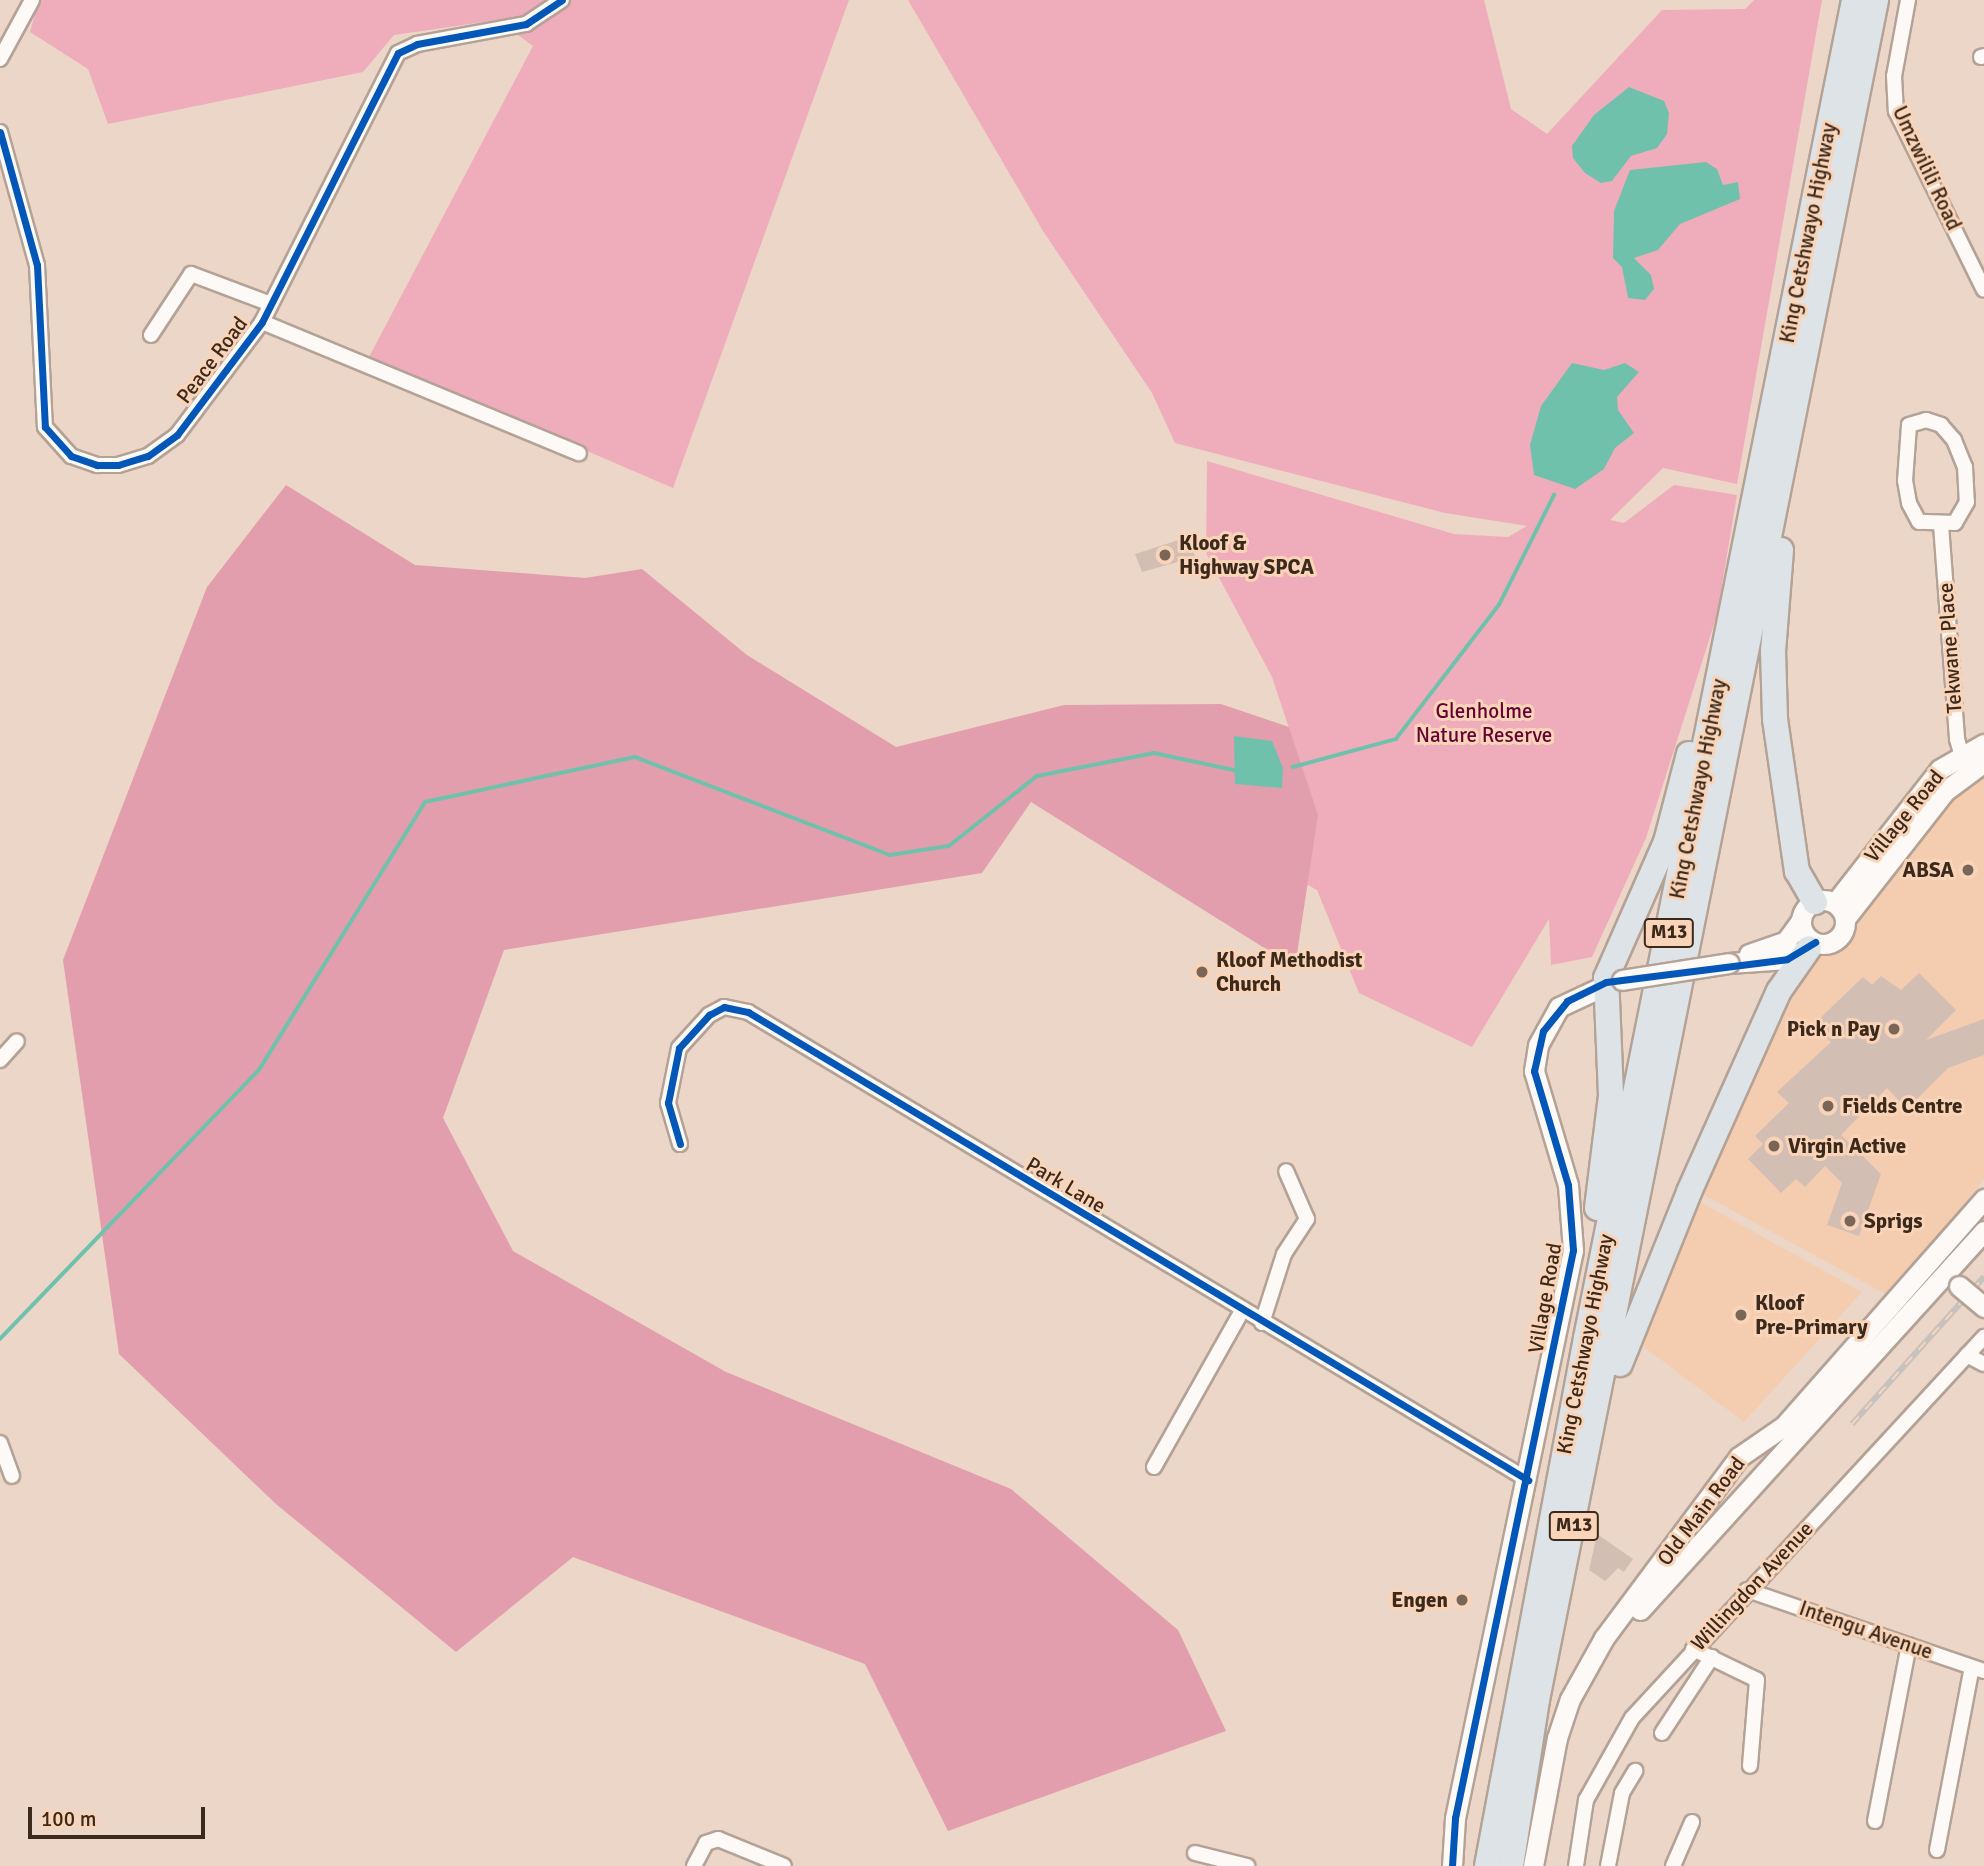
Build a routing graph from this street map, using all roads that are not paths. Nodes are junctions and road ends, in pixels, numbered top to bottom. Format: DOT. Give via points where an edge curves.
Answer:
graph roads {
  1 [pos="32,0"];
  2 [pos="562,0"];
  3 [pos="1854,0"];
  4 [pos="1877,0"];
  5 [pos="1908,0"];
  6 [pos="0,59"];
  7 [pos="0,132"];
  8 [pos="1984,290"];
  9 [pos="271,303"];
  10 [pos="262,322"];
  11 [pos="151,335"];
  12 [pos="1799,389"];
  13 [pos="579,453"];
  14 [pos="1941,525"];
  15 [pos="1734,607"];
  16 [pos="1984,744"];
  17 [pos="1970,762"];
  18 [pos="1824,911"];
  19 [pos="1812,945"];
  20 [pos="1729,962"];
  21 [pos="1605,985"];
  22 [pos="18,1041"];
  23 [pos="0,1059"];
  24 [pos="680,1144"];
  25 [pos="1286,1171"];
  26 [pos="1984,1199"];
  27 [pos="1984,1231"];
  28 [pos="1959,1258"];
  29 [pos="1959,1286"];
  30 [pos="1932,1288"];
  31 [pos="1984,1307"];
  32 [pos="1242,1311"];
  33 [pos="1262,1323"];
  34 [pos="1984,1337"];
  35 [pos="1586,1338"];
  36 [pos="1966,1355"];
  37 [pos="1984,1364"];
  38 [pos="1594,1431"];
  39 [pos="0,1443"];
  40 [pos="1154,1467"];
  41 [pos="1730,1469"];
  42 [pos="12,1476"];
  43 [pos="1528,1480"];
  44 [pos="1757,1486"];
  45 [pos="1700,1502"];
  46 [pos="1732,1510"];
  47 [pos="1747,1590"];
  48 [pos="1909,1645"];
  49 [pos="1693,1649"];
  50 [pos="1599,1650"];
  51 [pos="1712,1657"];
  52 [pos="1978,1669"];
  53 [pos="1661,1733"];
  54 [pos="1750,1766"];
  55 [pos="1635,1771"];
  56 [pos="1875,1821"];
  57 [pos="1692,1822"];
  58 [pos="1937,1850"];
  59 [pos="1195,1853"];
  60 [pos="694,1866"];
  61 [pos="784,1866"];
  62 [pos="1247,1866"];
  63 [pos="1452,1866"];
  64 [pos="1487,1866"];
  65 [pos="1511,1866"];
  66 [pos="1533,1866"];
  67 [pos="1576,1866"];
  68 [pos="1608,1866"];
  69 [pos="1673,1866"];
  1 -- 6 [label="street"];
  2 -- 9 [label="street, Peace Road" via="526,24 417,44 398,53"];
  3 -- 15 [label="highway, King Cetshwayo Highway / M13"];
  4 -- 12 [label="highway, King Cetshwayo Highway / M13"];
  5 -- 8 [label="street, Umzwilili Road" via="1894,76 1896,111"];
  7 -- 10 [label="street, Peace Road" via="37,265 42,416 50,436 71,456 109,466 163,447"];
  9 -- 10 [label="street, Peace Road"];
  9 -- 11 [label="street, Peace Road" via="191,274"];
  10 -- 13 [label="street, Peace Road"];
  12 -- 18 [label="highway" via="1774,616 1773,682 1795,861 1801,883"];
  12 -- 38 [label="highway, King Cetshwayo Highway / M13"];
  14 -- 14 [label="street" via="1962,517 1965,467 1941,425 1916,422 1909,425 1907,439 1909,503 1919,522"];
  14 -- 17 [label="street, Tekwane Place"];
  15 -- 21 [label="highway" via="1708,682 1666,842"];
  15 -- 35 [label="highway, King Cetshwayo Highway / M13"];
  16 -- 17 [label="main road, Village Road"];
  17 -- 18 [label="main road, Village Road" via="1916,795"];
  18 -- 19 [label="main road" via="1806,936"];
  18 -- 19 [label="main road, Village Road" via="1834,941"];
  18 -- 20 [label="main road, Village Road" via="1786,941"];
  19 -- 20 [label="main road, Village Road" via="1787,959"];
  19 -- 38 [label="highway" via="1779,991 1689,1192"];
  20 -- 21 [label="main road, Village Road, bridge"];
  21 -- 35 [label="highway" via="1611,1095 1588,1274"];
  21 -- 43 [label="main road, Village Road" via="1552,1014 1535,1059 1573,1227 1570,1269"];
  22 -- 23 [label="street"];
  24 -- 32 [label="street, Park Lane" via="668,1103 679,1048 709,1015 736,1008"];
  25 -- 33 [label="street" via="1307,1219 1284,1254"];
  26 -- 41 [label="main road, Old Main Road" via="1784,1426"];
  27 -- 28 [label="main road, Old Main Road"];
  28 -- 29 [label="main road"];
  28 -- 30 [label="main road, Old Main Road"];
  29 -- 30 [label="main road"];
  29 -- 31 [label="main road, bridge"];
  30 -- 44 [label="main road, Old Main Road"];
  32 -- 33 [label="street, Park Lane"];
  32 -- 40 [label="street"];
  33 -- 43 [label="street, Park Lane"];
  34 -- 36 [label="street, Willingdon Avenue"];
  35 -- 64 [label="highway, King Cetshwayo Highway / M13"];
  36 -- 37 [label="street"];
  36 -- 47 [label="street, Willingdon Avenue"];
  38 -- 65 [label="highway, King Cetshwayo Highway / M13" via="1536,1700"];
  39 -- 42 [label="street"];
  41 -- 44 [label="main road" via="1737,1486"];
  41 -- 45 [label="main road, Old Main Road"];
  43 -- 63 [label="main road, Village Road" via="1455,1818"];
  44 -- 46 [label="main road, Old Main Road"];
  45 -- 46 [label="main road"];
  45 -- 50 [label="main road, Old Main Road"];
  46 -- 50 [label="main road, Old Main Road"];
  47 -- 48 [label="street, Intengu Avenue"];
  47 -- 49 [label="street, Willingdon Avenue"];
  48 -- 52 [label="street, Intengu Avenue"];
  48 -- 56 [label="street"];
  49 -- 51 [label="street"];
  49 -- 67 [label="street, Willingdon Avenue" via="1646,1700 1604,1764 1580,1822"];
  50 -- 66 [label="main road, Old Main Road" via="1570,1699 1557,1738"];
  51 -- 53 [label="street"];
  51 -- 54 [label="street" via="1757,1680"];
  52 -- 58 [label="street"];
  55 -- 68 [label="street" via="1622,1793"];
  57 -- 69 [label="street"];
  59 -- 62 [label="street"];
  60 -- 61 [label="street" via="706,1843 718,1839"];
}
